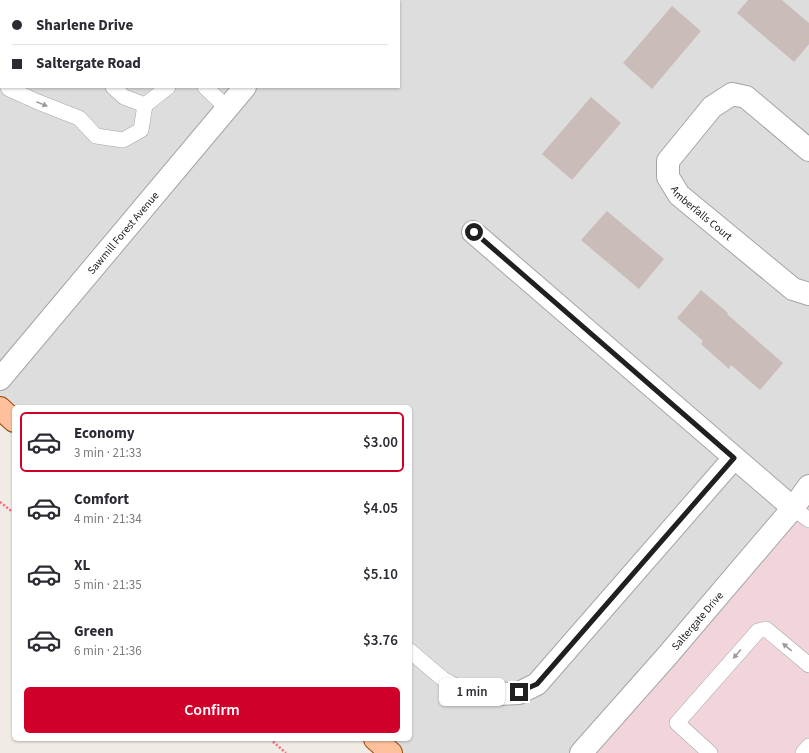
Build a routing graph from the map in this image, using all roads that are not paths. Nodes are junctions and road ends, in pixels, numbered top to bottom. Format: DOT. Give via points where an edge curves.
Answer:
graph roads {
  1 [pos="8,88"];
  2 [pos="114,88"];
  3 [pos="167,88"];
  4 [pos="206,88"];
  5 [pos="243,88"];
  6 [pos="146,105"];
  7 [pos="227,108"];
  8 [pos="809,150"];
  9 [pos="474,232"];
  10 [pos="809,294"];
  11 [pos="0,379"];
  12 [pos="0,408"];
  13 [pos="12,419"];
  14 [pos="734,458"];
  15 [pos="809,486"];
  16 [pos="801,514"];
  17 [pos="412,653"];
  18 [pos="809,665"];
  19 [pos="499,694"];
  20 [pos="377,741"];
  21 [pos="809,746"];
  22 [pos="391,753"];
  23 [pos="582,753"];
  24 [pos="710,753"];
  25 [pos="803,753"];
  1 -- 6 [label="lane, one-way" via="79,118 96,136 123,140 141,130"];
  2 -- 6 [label="lane" via="124,97"];
  3 -- 6 [label="lane"];
  4 -- 7 [label="lane"];
  5 -- 7 [label="street, Sawmill Forest Avenue"];
  7 -- 11 [label="street, Sawmill Forest Avenue"];
  8 -- 10 [label="street, Amberfalls Court" via="746,97 732,94 712,107 668,161 668,177 679,195 793,289"];
  9 -- 14 [label="street"];
  12 -- 13 [label="main road"];
  14 -- 16 [label="street"];
  14 -- 19 [label="street" via="537,684 519,692"];
  15 -- 16 [label="street, Saltergate Drive"];
  16 -- 23 [label="street, Saltergate Drive" via="667,656"];
  17 -- 19 [label="lane" via="443,679 467,692"];
  18 -- 24 [label="lane, one-way" via="766,629 758,631 677,723"];
  20 -- 22 [label="main road"];
  21 -- 25 [label="lane"];
}
